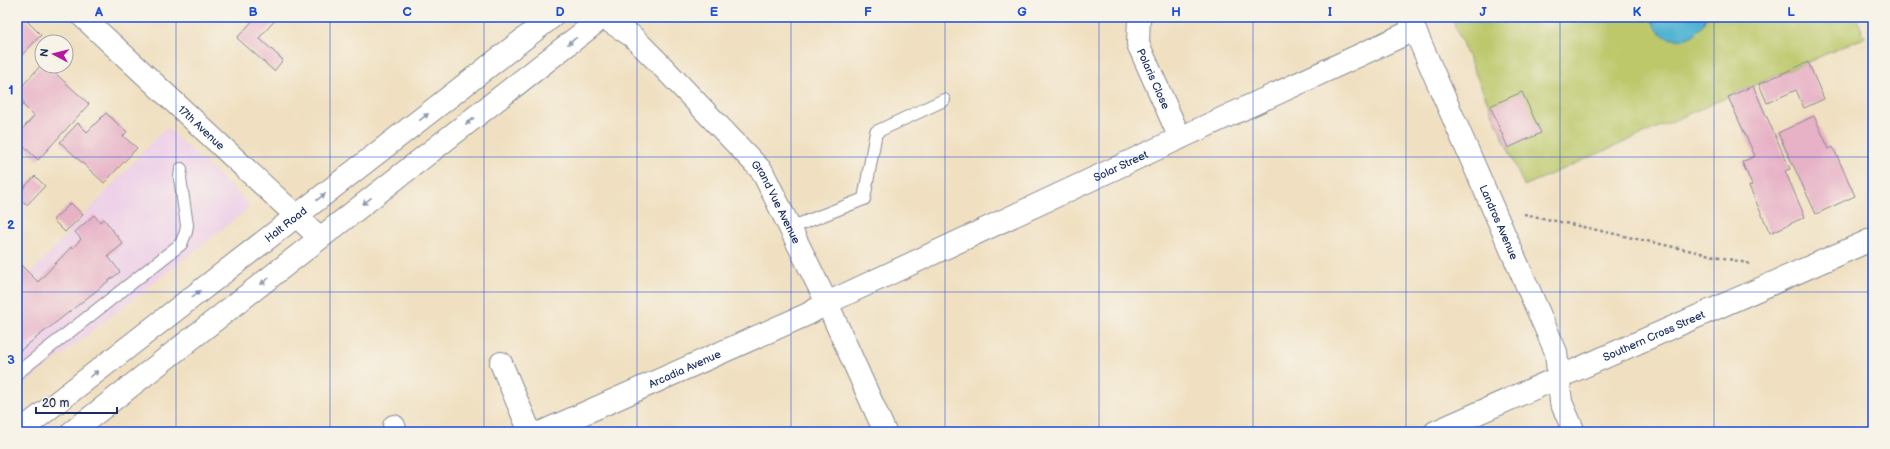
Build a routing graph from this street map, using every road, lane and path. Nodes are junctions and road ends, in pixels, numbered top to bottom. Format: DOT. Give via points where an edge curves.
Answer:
graph roads {
  1 [pos="83,17"];
  2 [pos="552,17"];
  3 [pos="603,17"];
  4 [pos="1139,17"];
  5 [pos="1412,24"];
  6 [pos="944,100"];
  7 [pos="1180,138"];
  8 [pos="181,170"];
  9 [pos="1520,214"];
  10 [pos="297,216"];
  11 [pos="790,228"];
  12 [pos="320,238"];
  13 [pos="1873,239"];
  14 [pos="1756,266"];
  15 [pos="827,303"];
  16 [pos="501,363"];
  17 [pos="17,373"];
  18 [pos="1559,377"];
  19 [pos="19,432"];
  20 [pos="72,432"];
  21 [pos="530,432"];
  22 [pos="542,432"];
  23 [pos="885,432"];
  24 [pos="1435,432"];
  25 [pos="1574,432"];
  1 -- 10 [label="street, 17th Avenue"];
  10 -- 2 [label="street, Halt Road, one-way"];
  3 -- 11 [label="street, Grand Vue Avenue" via="632,36 754,162 767,180"];
  3 -- 12 [label="street, one-way"];
  4 -- 7 [label="street, Polaris Close" via="1138,44"];
  5 -- 7 [label="street, Solar Street"];
  5 -- 18 [label="street, Landros Avenue" via="1556,352"];
  6 -- 11 [label="lane" via="876,132 864,199"];
  7 -- 15 [label="street, Solar Street"];
  8 -- 17 [label="lane" via="187,225 181,244"];
  9 -- 14 [label="path"];
  10 -- 12 [label="street, 17th Avenue"];
  19 -- 10 [label="street, Halt Road, one-way"];
  11 -- 15 [label="street, Grand Vue Avenue"];
  12 -- 20 [label="street, one-way"];
  13 -- 18 [label="street, Southern Cross Street"];
  15 -- 22 [label="street, Arcadia Avenue" via="808,314"];
  15 -- 23 [label="street, Grand Vue Avenue"];
  16 -- 21 [label="street"];
  18 -- 24 [label="street, Southern Cross Street"];
  18 -- 25 [label="street, Landros Avenue" via="1561,402"];
}
